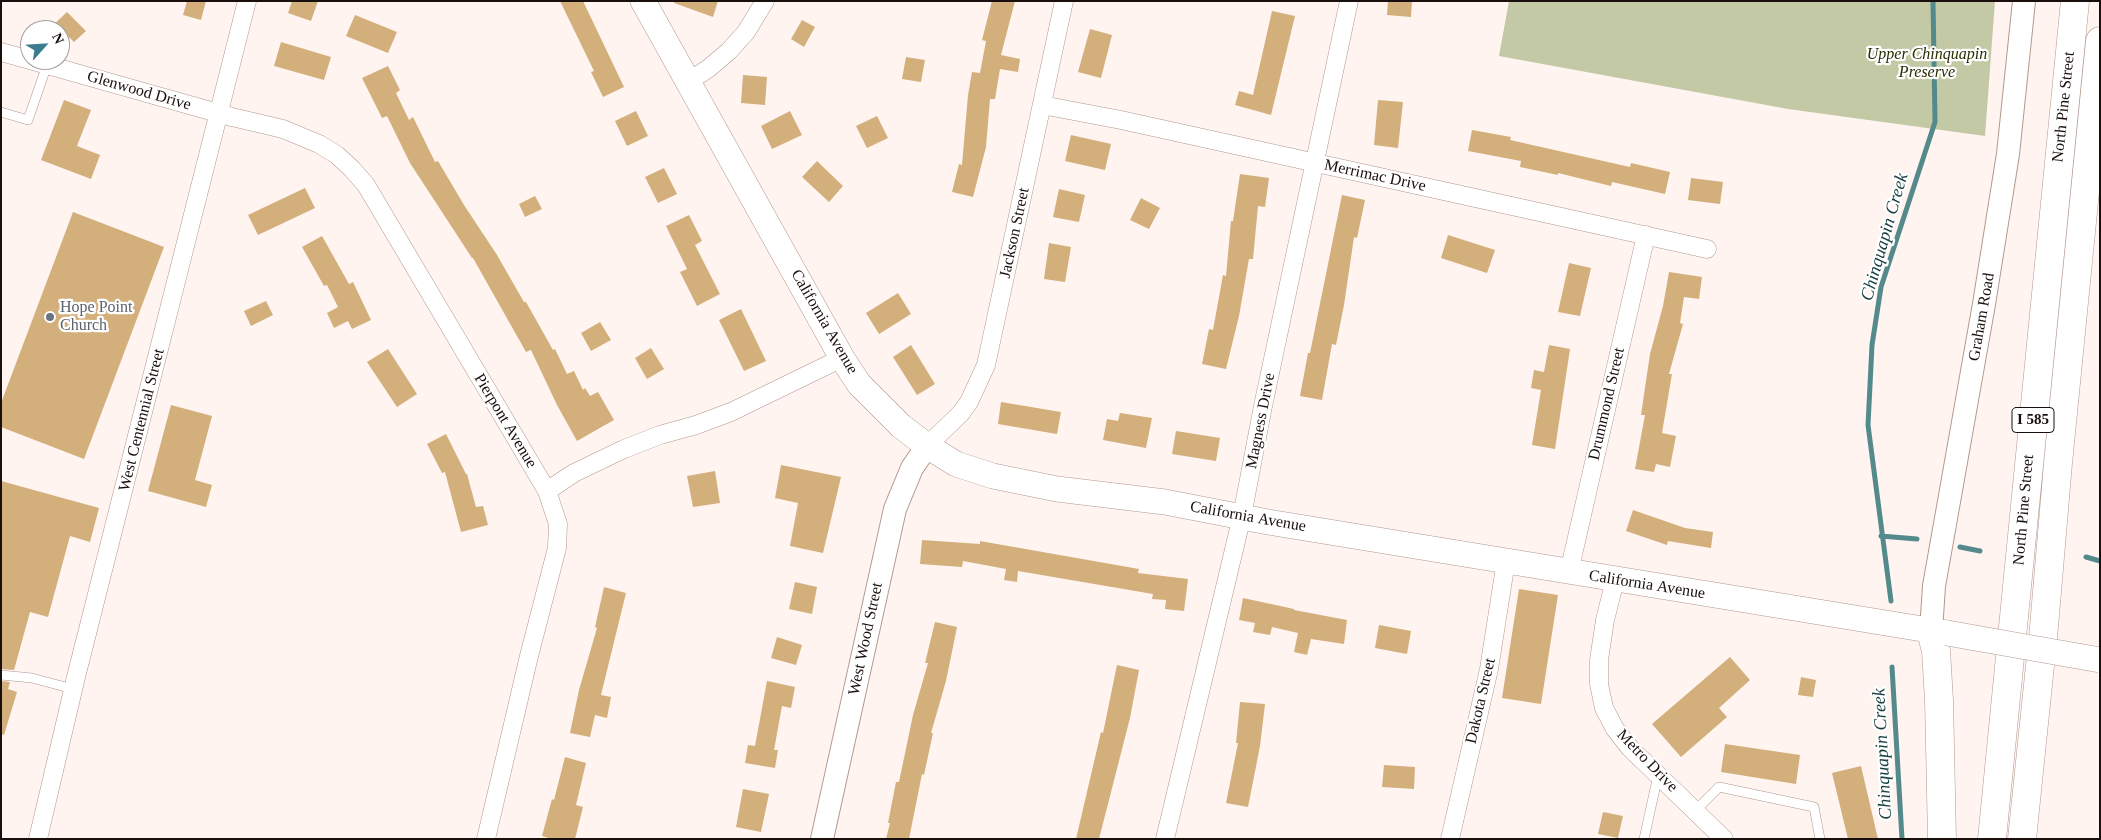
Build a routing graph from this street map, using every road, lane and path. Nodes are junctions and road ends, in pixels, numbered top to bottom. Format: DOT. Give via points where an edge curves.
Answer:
graph roads {
  1 [pos="247,1"];
  2 [pos="643,1"];
  3 [pos="765,1"];
  4 [pos="1064,1"];
  5 [pos="1349,1"];
  6 [pos="2024,1"];
  7 [pos="2075,1"];
  8 [pos="2100,41"];
  9 [pos="1,52"];
  10 [pos="20,57"];
  11 [pos="45,70"];
  12 [pos="65,70"];
  13 [pos="688,82"];
  14 [pos="1042,104"];
  15 [pos="1,112"];
  16 [pos="220,114"];
  17 [pos="1315,163"];
  18 [pos="1646,236"];
  19 [pos="1707,249"];
  20 [pos="842,358"];
  21 [pos="927,446"];
  22 [pos="547,491"];
  23 [pos="1242,516"];
  24 [pos="1506,561"];
  25 [pos="1569,572"];
  26 [pos="1615,580"];
  27 [pos="1939,632"];
  28 [pos="2100,660"];
  29 [pos="1,675"];
  30 [pos="73,688"];
  31 [pos="1658,774"];
  32 [pos="1696,810"];
  33 [pos="38,839"];
  34 [pos="486,839"];
  35 [pos="822,839"];
  36 [pos="1165,839"];
  37 [pos="1450,839"];
  38 [pos="1644,839"];
  39 [pos="1724,839"];
  40 [pos="1820,839"];
  41 [pos="1942,839"];
  42 [pos="1992,839"];
  43 [pos="2022,839"];
  1 -- 16 [label="street, West Centennial Street"];
  2 -- 13 [label="main road, California Avenue"];
  3 -- 13 [label="street" via="746,32 728,51"];
  4 -- 14 [label="street, Jackson Street"];
  5 -- 17 [label="street, Magness Drive"];
  6 -- 27 [label="street, Graham Road" via="2008,154 1934,586"];
  7 -- 42 [label="highway, North Pine Street / I 585"];
  8 -- 43 [label="highway, North Pine Street / I 585"];
  9 -- 10 [label="street, Glenwood Drive"];
  11 -- 15 [label="lane" via="28,120"];
  12 -- 16 [label="street, Glenwood Drive"];
  13 -- 20 [label="main road, California Avenue"];
  14 -- 17 [label="street, Merrimac Drive"];
  14 -- 21 [label="street, Jackson Street" via="986,365 968,402"];
  16 -- 22 [label="street, Pierpont Avenue" via="291,132 318,144 337,155 366,185"];
  16 -- 30 [label="street, West Centennial Street"];
  17 -- 18 [label="street, Merrimac Drive"];
  17 -- 23 [label="street, Magness Drive"];
  18 -- 19 [label="street, Merrimac Drive"];
  18 -- 25 [label="street, Drummond Street"];
  20 -- 21 [label="main road, California Avenue" via="859,384 878,404"];
  20 -- 22 [label="street" via="731,412 632,445 574,473"];
  21 -- 23 [label="main road, California Avenue" via="956,464 993,476 1057,489 1165,502"];
  21 -- 35 [label="street, West Wood Street" via="912,468 895,509"];
  22 -- 34 [label="street, Pierpont Avenue" via="558,524 557,548"];
  23 -- 24 [label="main road, California Avenue"];
  23 -- 36 [label="street, Magness Drive"];
  24 -- 25 [label="main road, California Avenue"];
  24 -- 37 [label="street, Dakota Street" via="1489,669"];
  25 -- 26 [label="main road, California Avenue"];
  26 -- 27 [label="main road, California Avenue"];
  26 -- 31 [label="street, Metro Drive" via="1599,660 1604,708 1630,748"];
  27 -- 28 [label="main road, California Avenue, bridge"];
  27 -- 41 [label="highway" via="1936,651"];
  29 -- 30 [label="lane" via="32,678"];
  30 -- 33 [label="street, West Centennial Street"];
  31 -- 32 [label="street, Metro Drive"];
  31 -- 38 [label="lane"];
  32 -- 39 [label="street, Metro Drive"];
  32 -- 40 [label="lane" via="1719,787 1814,807"];
}
